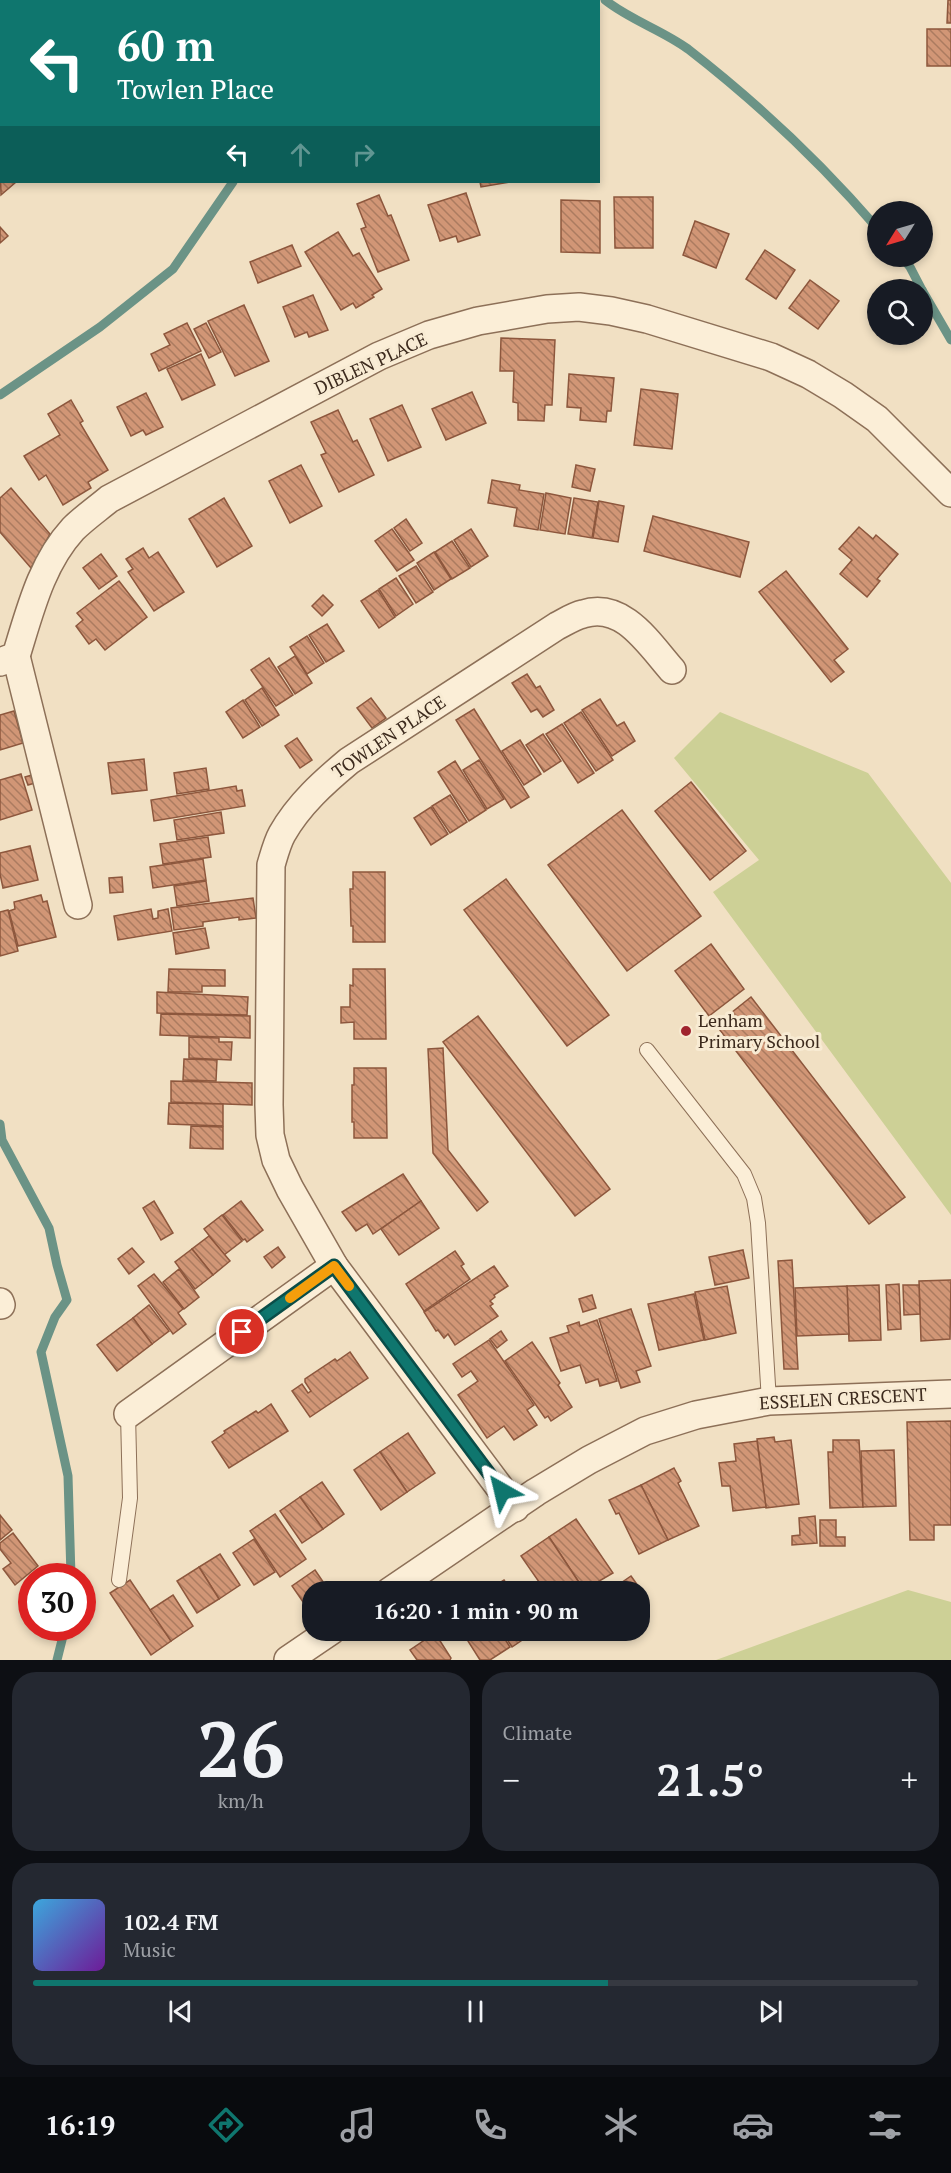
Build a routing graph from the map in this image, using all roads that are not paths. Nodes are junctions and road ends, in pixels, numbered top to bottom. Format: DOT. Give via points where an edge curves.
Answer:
graph roads {
  1 [pos="951,493"];
  2 [pos="8,659"];
  3 [pos="672,670"];
  4 [pos="78,905"];
  5 [pos="647,1050"];
  6 [pos="334,1266"];
  7 [pos="951,1394"];
  8 [pos="769,1401"];
  9 [pos="128,1414"];
  10 [pos="515,1508"];
  11 [pos="119,1580"];
  12 [pos="406,1581"];
  13 [pos="316,1641"];
  14 [pos="288,1660"];
  1 -- 2 [label="street, DIBLEN PLACE" via="877,419 808,374 771,357 611,311 536,311 478,321 429,335 379,356 109,499 74,528 55,552"];
  2 -- 4 [label="street"];
  3 -- 6 [label="street, TOWLEN PLACE" via="631,624 608,611 583,613 350,761 320,785 281,835 271,865 270,1136 290,1189"];
  5 -- 8 [label="lane" via="744,1174 754,1198"];
  6 -- 9 [label="street"];
  6 -- 10 [label="street, TOWLEN PLACE"];
  7 -- 8 [label="street, ESSELEN CRESCENT"];
  8 -- 10 [label="street, ESSELEN CRESCENT" via="696,1414 645,1431 589,1460"];
  9 -- 11 [label="lane" via="130,1498"];
  10 -- 12 [label="street, ESSELEN CRESCENT"];
  13 -- 14 [label="street"];
}
